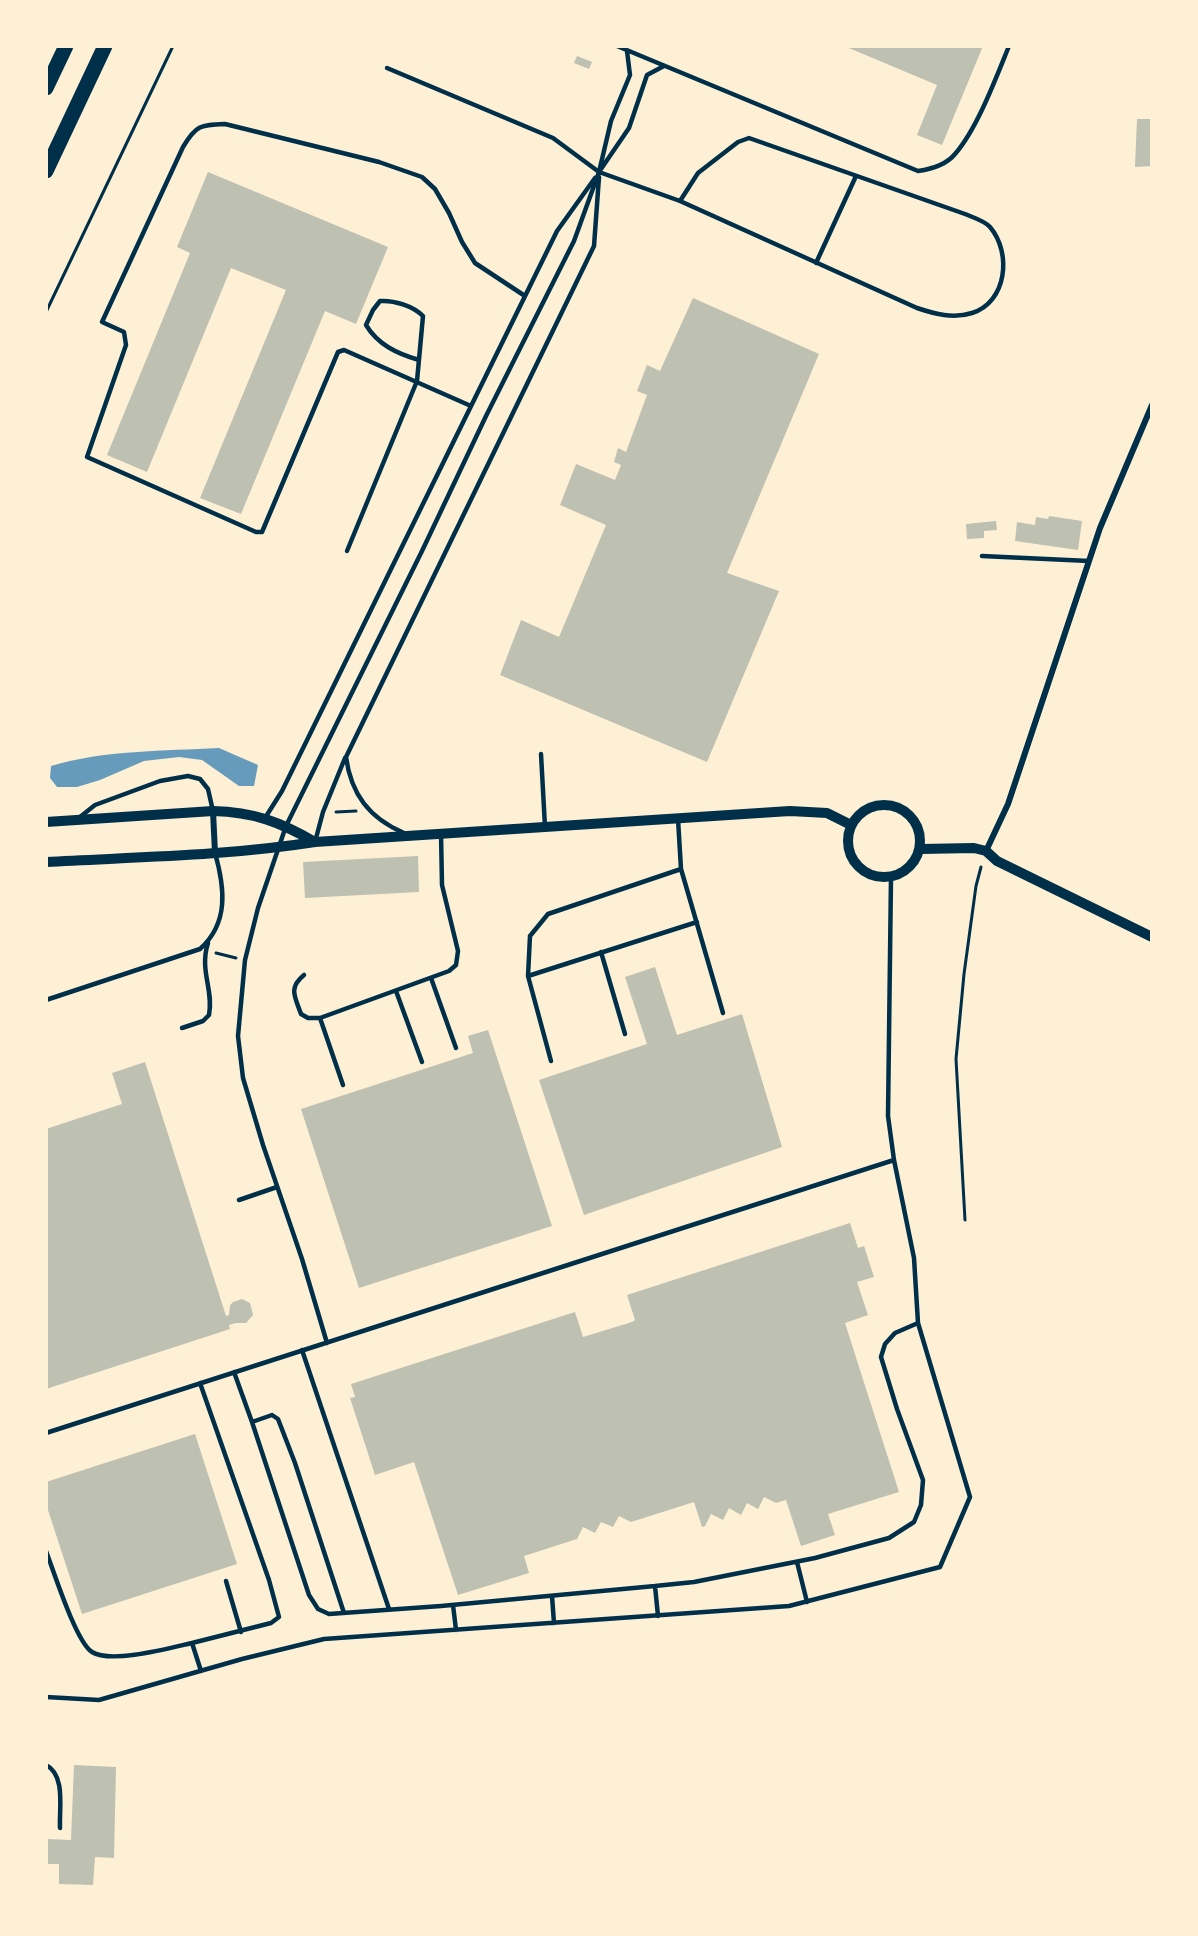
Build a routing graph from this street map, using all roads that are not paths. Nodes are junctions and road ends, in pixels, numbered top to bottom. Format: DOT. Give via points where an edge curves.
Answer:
graph roads {
  1 [pos="66,46"];
  2 [pos="105,46"];
  3 [pos="617,46"];
  4 [pos="1010,46"];
  5 [pos="627,51"];
  6 [pos="664,66"];
  7 [pos="387,68"];
  8 [pos="46,88"];
  9 [pos="46,171"];
  10 [pos="599,172"];
  11 [pos="856,176"];
  12 [pos="680,201"];
  13 [pos="816,263"];
  14 [pos="525,296"];
  15 [pos="419,360"];
  16 [pos="417,381"];
  17 [pos="1152,405"];
  18 [pos="471,406"];
  19 [pos="347,551"];
  20 [pos="982,556"];
  21 [pos="1089,561"];
  22 [pos="542,754"];
  23 [pos="346,757"];
  24 [pos="213,811"];
  25 [pos="266,818"];
  26 [pos="678,819"];
  27 [pos="74,821"];
  28 [pos="46,822"];
  29 [pos="851,825"];
  30 [pos="286,826"];
  31 [pos="546,827"];
  32 [pos="441,834"];
  33 [pos="412,836"];
  34 [pos="315,842"];
  35 [pos="278,848"];
  36 [pos="921,849"];
  37 [pos="986,851"];
  38 [pos="215,853"];
  39 [pos="46,862"];
  40 [pos="681,869"];
  41 [pos="891,877"];
  42 [pos="697,922"];
  43 [pos="1152,937"];
  44 [pos="209,941"];
  45 [pos="601,952"];
  46 [pos="304,975"];
  47 [pos="528,976"];
  48 [pos="431,978"];
  49 [pos="396,991"];
  50 [pos="46,1000"];
  51 [pos="723,1013"];
  52 [pos="320,1018"];
  53 [pos="182,1028"];
  54 [pos="625,1034"];
  55 [pos="456,1048"];
  56 [pos="551,1061"];
  57 [pos="422,1062"];
  58 [pos="343,1085"];
  59 [pos="894,1160"];
  60 [pos="277,1187"];
  61 [pos="239,1200"];
  62 [pos="918,1323"];
  63 [pos="327,1343"];
  64 [pos="302,1350"];
  65 [pos="234,1372"];
  66 [pos="200,1383"];
  67 [pos="252,1422"];
  68 [pos="46,1433"];
  69 [pos="46,1551"];
  70 [pos="797,1562"];
  71 [pos="226,1581"];
  72 [pos="655,1586"];
  73 [pos="552,1596"];
  74 [pos="807,1602"];
  75 [pos="453,1605"];
  76 [pos="389,1609"];
  77 [pos="344,1613"];
  78 [pos="658,1616"];
  79 [pos="554,1623"];
  80 [pos="456,1630"];
  81 [pos="241,1632"];
  82 [pos="192,1643"];
  83 [pos="201,1671"];
  84 [pos="46,1697"];
  85 [pos="46,1765"];
  86 [pos="60,1828"];
  1 -- 8 [label="main road"];
  2 -- 9 [label="main road"];
  3 -- 5 [label="lane"];
  4 -- 6 [label="lane" via="985,103 954,156 937,168 918,171"];
  5 -- 6 [label="lane"];
  5 -- 10 [label="lane" via="630,75 611,121"];
  6 -- 10 [label="lane" via="647,75 629,128"];
  7 -- 10 [label="lane" via="553,138"];
  10 -- 12 [label="lane"];
  10 -- 14 [label="lane" via="557,231"];
  10 -- 23 [label="lane" via="594,246"];
  10 -- 30 [label="lane" via="574,242"];
  11 -- 12 [label="lane" via="749,138 698,173"];
  11 -- 13 [label="lane"];
  11 -- 13 [label="lane" via="989,225 1000,244 1004,264 1001,285 989,304 973,313 938,315"];
  12 -- 13 [label="lane"];
  14 -- 16 [label="lane" via="475,263 435,189 422,177 379,162 225,124 203,125 192,131 183,147 102,322 124,332 126,345 87,457 262,532 338,352 344,350"];
  14 -- 18 [label="lane"];
  15 -- 15 [label="lane" via="423,316 390,300 380,301 366,325 371,333 391,350"];
  15 -- 16 [label="lane"];
  16 -- 18 [label="lane"];
  16 -- 19 [label="lane"];
  17 -- 21 [label="street"];
  18 -- 25 [label="lane"];
  20 -- 21 [label="lane"];
  21 -- 37 [label="street" via="1008,804"];
  22 -- 31 [label="lane"];
  23 -- 33 [label="lane" via="348,776 357,795 388,826"];
  23 -- 34 [label="lane"];
  24 -- 25 [label="street" via="236,811"];
  24 -- 27 [label="street"];
  24 -- 27 [label="lane" via="208,789 200,779 188,776 160,781 95,804"];
  24 -- 38 [label="street"];
  25 -- 30 [label="street"];
  26 -- 29 [label="street" via="790,811 827,813"];
  26 -- 31 [label="street"];
  26 -- 40 [label="lane"];
  27 -- 28 [label="street"];
  29 -- 36 [label="street" via="865,809 886,804 906,811 919,828"];
  29 -- 41 [label="street" via="847,845 855,864 871,876"];
  30 -- 34 [label="street"];
  30 -- 35 [label="lane"];
  31 -- 32 [label="street"];
  32 -- 33 [label="street"];
  32 -- 48 [label="lane" via="442,885 459,957 449,971"];
  33 -- 34 [label="street"];
  34 -- 35 [label="street"];
  35 -- 38 [label="street"];
  35 -- 60 [label="lane" via="245,960 238,1036 250,1104"];
  36 -- 37 [label="street"];
  36 -- 41 [label="street" via="905,872"];
  37 -- 43 [label="street" via="997,861"];
  38 -- 39 [label="street"];
  38 -- 44 [label="lane" via="223,894 218,927"];
  40 -- 42 [label="lane"];
  40 -- 47 [label="lane" via="548,915 530,936"];
  41 -- 59 [label="lane" via="888,1116"];
  42 -- 45 [label="lane"];
  42 -- 51 [label="lane"];
  44 -- 50 [label="lane" via="182,956"];
  44 -- 53 [label="lane" via="204,969 211,1006 209,1016"];
  45 -- 47 [label="lane"];
  45 -- 54 [label="lane"];
  46 -- 52 [label="lane" via="294,988 301,1014"];
  47 -- 56 [label="lane"];
  48 -- 49 [label="lane"];
  48 -- 55 [label="lane"];
  49 -- 52 [label="lane"];
  49 -- 57 [label="lane"];
  52 -- 58 [label="lane"];
  59 -- 62 [label="lane" via="914,1258"];
  59 -- 63 [label="lane"];
  60 -- 61 [label="lane"];
  60 -- 63 [label="lane"];
  62 -- 70 [label="lane" via="895,1333 885,1344 881,1357 923,1480 921,1505 914,1522 889,1538"];
  62 -- 74 [label="lane" via="970,1497 940,1567"];
  63 -- 64 [label="lane"];
  64 -- 65 [label="lane"];
  64 -- 76 [label="lane"];
  65 -- 66 [label="lane"];
  65 -- 67 [label="lane"];
  66 -- 68 [label="lane"];
  66 -- 81 [label="lane" via="279,1617"];
  67 -- 77 [label="lane" via="309,1595 318,1609 329,1614"];
  67 -- 77 [label="lane" via="273,1415 278,1419"];
  69 -- 82 [label="lane" via="83,1643 93,1653 128,1656"];
  70 -- 72 [label="lane"];
  70 -- 74 [label="lane"];
  71 -- 81 [label="lane"];
  72 -- 73 [label="lane"];
  72 -- 78 [label="lane"];
  73 -- 75 [label="lane"];
  73 -- 79 [label="lane"];
  74 -- 78 [label="lane"];
  75 -- 76 [label="lane"];
  75 -- 80 [label="lane"];
  76 -- 77 [label="lane"];
  78 -- 79 [label="lane"];
  79 -- 80 [label="lane"];
  80 -- 83 [label="lane" via="324,1639"];
  81 -- 82 [label="lane"];
  82 -- 83 [label="lane"];
  83 -- 84 [label="lane" via="99,1700"];
  85 -- 86 [label="lane" via="58,1777"];
}
